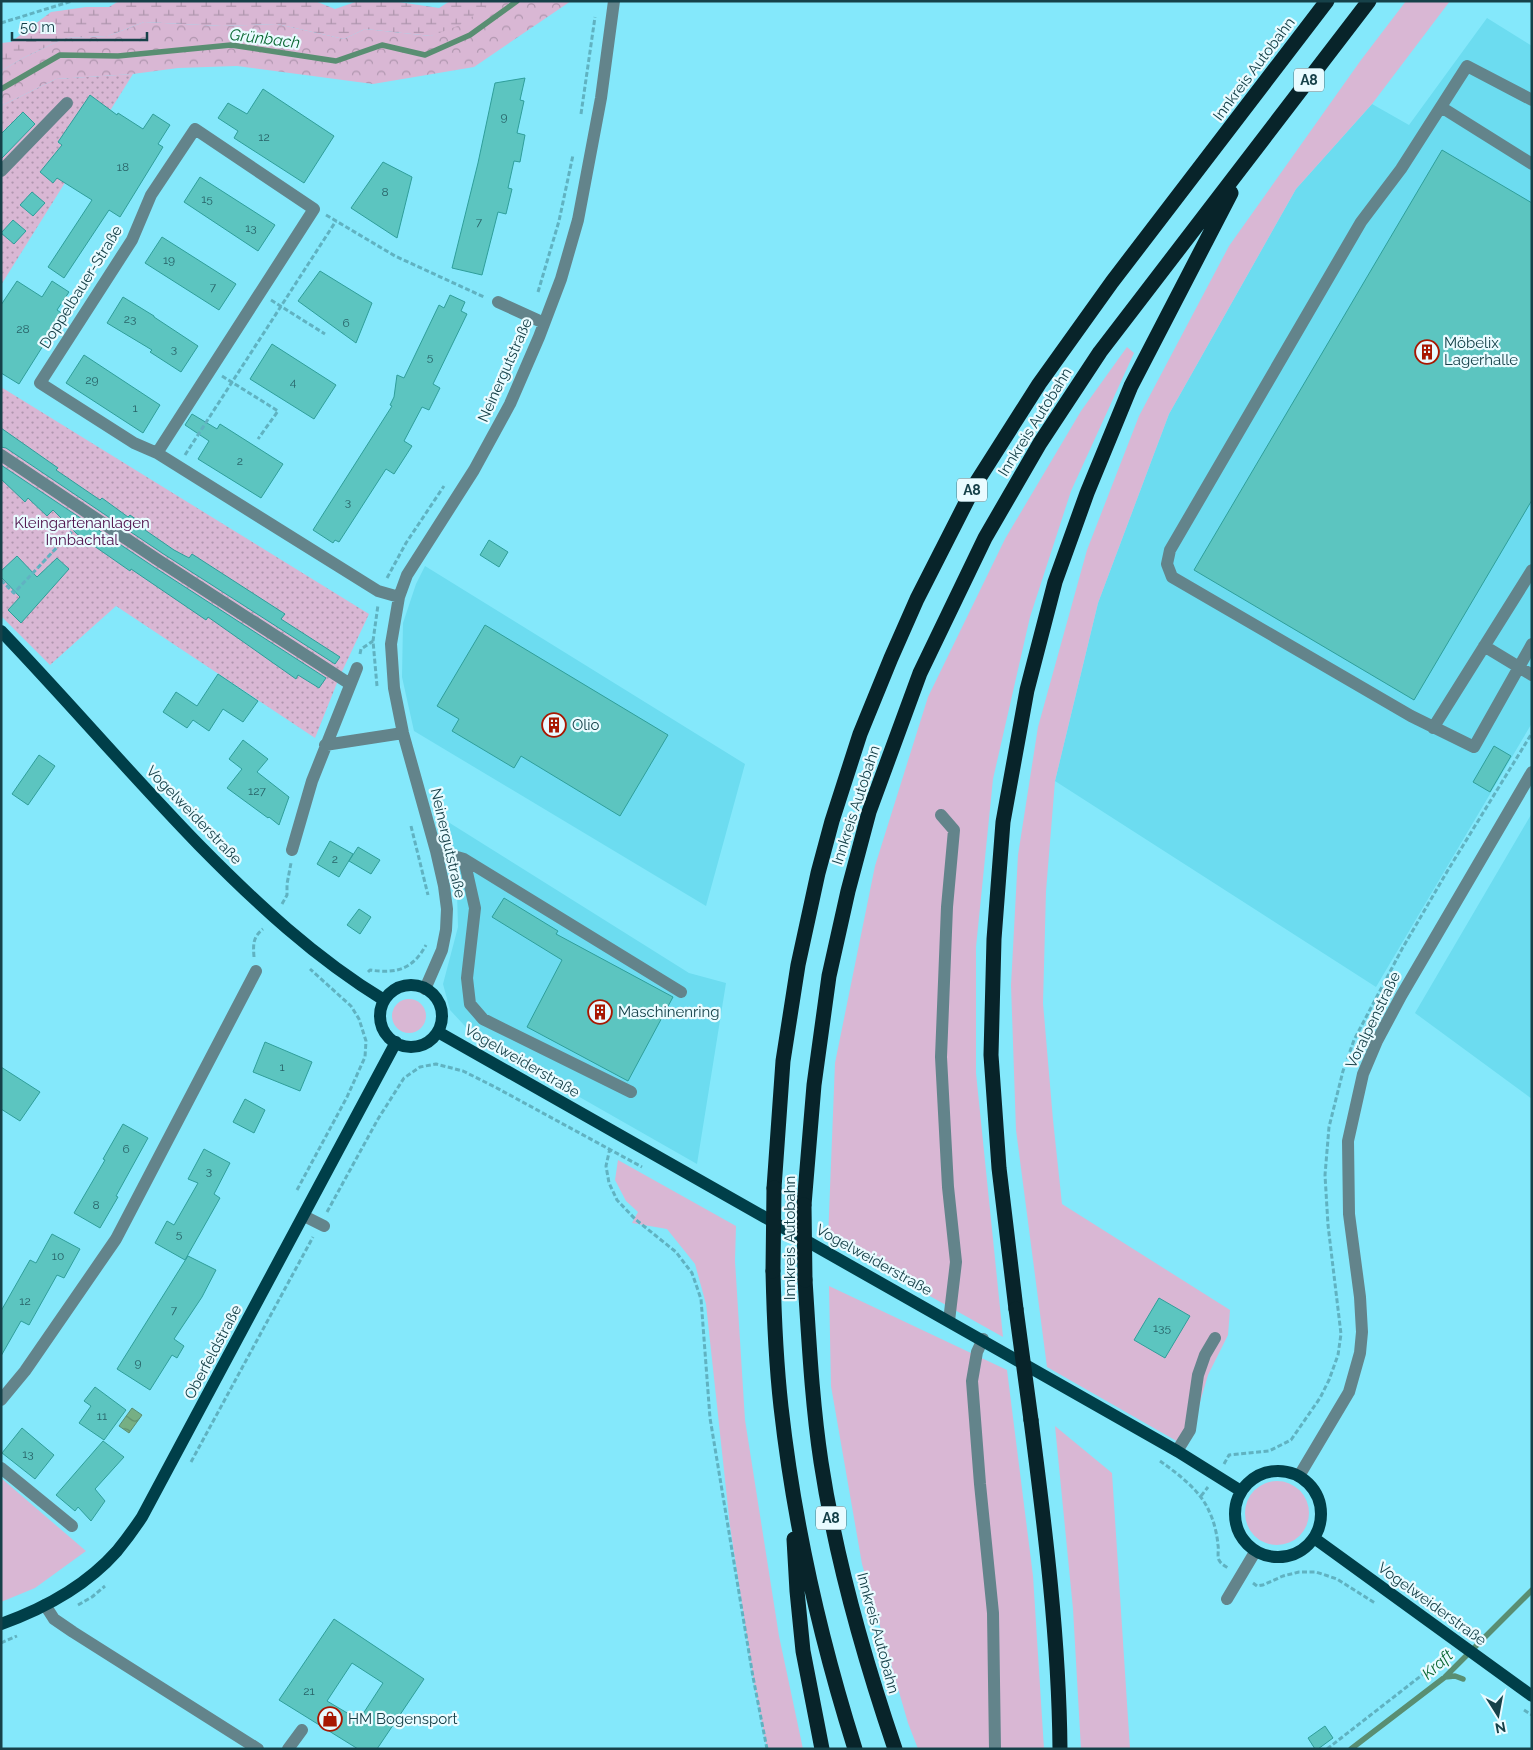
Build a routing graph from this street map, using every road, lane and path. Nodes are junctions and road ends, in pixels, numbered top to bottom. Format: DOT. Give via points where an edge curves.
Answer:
graph roads {
  1 [pos="72,1"];
  2 [pos="1327,1"];
  3 [pos="1369,1"];
  4 [pos="613,6"];
  5 [pos="1,23"];
  6 [pos="1532,100"];
  7 [pos="67,103"];
  8 [pos="1440,107"];
  9 [pos="580,116"];
  10 [pos="573,154"];
  11 [pos="1249,158"];
  12 [pos="1532,164"];
  13 [pos="1,171"];
  14 [pos="314,208"];
  15 [pos="336,221"];
  16 [pos="260,292"];
  17 [pos="498,302"];
  18 [pos="281,306"];
  19 [pos="530,316"];
  20 [pos="544,323"];
  21 [pos="325,334"];
  22 [pos="210,370"];
  23 [pos="504,378"];
  24 [pos="232,382"];
  25 [pos="478,428"];
  26 [pos="258,439"];
  27 [pos="157,453"];
  28 [pos="1,455"];
  29 [pos="178,466"];
  30 [pos="449,478"];
  31 [pos="89,513"];
  32 [pos="1532,570"];
  33 [pos="1,580"];
  34 [pos="382,593"];
  35 [pos="399,597"];
  36 [pos="1,631"];
  37 [pos="1532,644"];
  38 [pos="1484,646"];
  39 [pos="1519,666"];
  40 [pos="357,668"];
  41 [pos="1532,675"];
  42 [pos="350,684"];
  43 [pos="378,690"];
  44 [pos="1433,728"];
  45 [pos="403,733"];
  46 [pos="325,745"];
  47 [pos="1532,772"];
  48 [pos="941,816"];
  49 [pos="410,820"];
  50 [pos="292,850"];
  51 [pos="436,851"];
  52 [pos="464,859"];
  53 [pos="430,904"];
  54 [pos="272,917"];
  55 [pos="264,928"];
  56 [pos="427,943"];
  57 [pos="256,971"];
  58 [pos="361,986"];
  59 [pos="425,989"];
  60 [pos="681,992"];
  61 [pos="384,1000"];
  62 [pos="438,1032"];
  63 [pos="396,1042"];
  64 [pos="404,1078"];
  65 [pos="631,1092"];
  66 [pos="616,1134"];
  67 [pos="610,1149"];
  68 [pos="645,1169"];
  69 [pos="295,1194"];
  70 [pos="304,1216"];
  71 [pos="324,1226"];
  72 [pos="949,1321"];
  73 [pos="1215,1338"];
  74 [pos="983,1340"];
  75 [pos="1,1400"];
  76 [pos="1178,1451"];
  77 [pos="1157,1458"];
  78 [pos="1,1468"];
  79 [pos="1299,1476"];
  80 [pos="792,1483"];
  81 [pos="1240,1491"];
  82 [pos="72,1526"];
  83 [pos="1314,1538"];
  84 [pos="1255,1552"];
  85 [pos="1240,1576"];
  86 [pos="1227,1599"];
  87 [pos="1376,1604"];
  88 [pos="46,1605"];
  89 [pos="1,1624"];
  90 [pos="1460,1644"];
  91 [pos="1441,1648"];
  92 [pos="1449,1654"];
  93 [pos="1532,1696"];
  94 [pos="302,1730"];
  95 [pos="258,1749"];
  96 [pos="288,1749"];
  97 [pos="767,1749"];
  98 [pos="822,1749"];
  99 [pos="855,1749"];
  100 [pos="895,1749"];
  101 [pos="995,1749"];
  102 [pos="1060,1749"];
  103 [pos="1328,1749"];
  1 -- 5 [label="path"];
  2 -- 80 [label="highway, Innkreis Autobahn / A8, bridge" via="1112,282 1039,384 976,483 917,599 860,734 818,873 798,965 783,1061 774,1188 773,1271 781,1408"];
  3 -- 11 [label="highway, Innkreis Autobahn / A8"];
  4 -- 9 [label="path" via="595,18"];
  4 -- 20 [label="street, Neinergutstraße" via="601,98 578,220"];
  6 -- 8 [label="street" via="1467,66"];
  7 -- 13 [label="street"];
  8 -- 12 [label="street"];
  8 -- 44 [label="street" via="1401,169 1361,222 1170,550 1167,564 1172,576"];
  10 -- 19 [label="path" via="559,221"];
  11 -- 100 [label="highway, Innkreis Autobahn / A8, bridge" via="1100,352 1040,443 984,538 920,673 869,812 829,976 814,1085 804,1205 811,1374 821,1461 835,1538 851,1609"];
  11 -- 102 [label="highway, bridge" via="1132,386 1094,475 1055,582 1027,690 1003,822 994,939 992,1046 999,1168 1044,1524"];
  14 -- 15 [label="path"];
  14 -- 16 [label="street"];
  14 -- 27 [label="street, Doppelbauer-Straße" via="195,129 151,195 132,240 40,383 134,443"];
  15 -- 17 [label="path" via="395,256"];
  15 -- 18 [label="path"];
  16 -- 18 [label="path"];
  16 -- 22 [label="street"];
  17 -- 19 [label="street"];
  18 -- 21 [label="path"];
  18 -- 24 [label="path"];
  19 -- 20 [label="street"];
  20 -- 35 [label="street, Neinergutstraße" via="510,404 474,470 407,575"];
  22 -- 24 [label="path"];
  22 -- 27 [label="street"];
  23 -- 25 [label="path"];
  24 -- 26 [label="path" via="278,411"];
  24 -- 29 [label="path"];
  27 -- 29 [label="street, Doppelbauer-Straße"];
  28 -- 31 [label="street"];
  29 -- 34 [label="street, Doppelbauer-Straße"];
  30 -- 34 [label="path" via="406,543 388,574"];
  31 -- 33 [label="path" via="14,593"];
  31 -- 42 [label="street"];
  32 -- 38 [label="street"];
  34 -- 35 [label="street, Doppelbauer-Straße"];
  34 -- 43 [label="path" via="373,641"];
  35 -- 45 [label="street, Neinergutstraße" via="391,644 394,688"];
  36 -- 54 [label="main road, Vogelweiderstraße" via="174,819"];
  37 -- 39 [label="street"];
  38 -- 39 [label="street"];
  38 -- 44 [label="street"];
  39 -- 41 [label="street"];
  39 -- 44 [label="street" via="1474,747"];
  40 -- 42 [label="street"];
  42 -- 46 [label="street"];
  45 -- 46 [label="street"];
  45 -- 51 [label="street, Neinergutstraße"];
  46 -- 50 [label="street"];
  47 -- 79 [label="street, Voralpenstraße" via="1401,996 1363,1074 1348,1141 1349,1214 1362,1332 1360,1353 1349,1392"];
  48 -- 72 [label="street" via="954,830 947,907 941,1057 948,1187 956,1262"];
  49 -- 53 [label="path"];
  50 -- 54 [label="path" via="287,895"];
  51 -- 52 [label="street"];
  51 -- 59 [label="street, Neinergutstraße" via="444,886 446,930 442,950"];
  52 -- 60 [label="street"];
  52 -- 65 [label="street" via="475,908 467,978 470,1004 483,1019"];
  54 -- 58 [label="main road, Vogelweiderstraße"];
  55 -- 57 [label="path" via="257,934 253,947"];
  56 -- 58 [label="path" via="419,958 404,969 388,972 370,970"];
  57 -- 75 [label="street" via="116,1239 25,1371"];
  58 -- 61 [label="main road, Vogelweiderstraße"];
  58 -- 69 [label="path" via="351,1006 366,1041 365,1057 347,1098"];
  59 -- 61 [label="main road" via="407,985 390,993"];
  59 -- 62 [label="main road" via="441,1007"];
  61 -- 63 [label="main road" via="380,1019 388,1036"];
  62 -- 63 [label="main road" via="424,1044 405,1046"];
  62 -- 66 [label="main road, Vogelweiderstraße"];
  63 -- 70 [label="main road, Oberfeldstraße"];
  64 -- 67 [label="path" via="420,1067 436,1064 463,1071"];
  66 -- 67 [label="path"];
  66 -- 72 [label="main road, Vogelweiderstraße"];
  67 -- 68 [label="path"];
  67 -- 97 [label="path" via="606,1166 617,1200 676,1252 692,1272 702,1299 710,1418"];
  70 -- 71 [label="street"];
  70 -- 88 [label="main road, Oberfeldstraße" via="142,1518 116,1552 98,1569"];
  72 -- 74 [label="main road, Vogelweiderstraße"];
  73 -- 76 [label="street" via="1198,1375 1190,1430"];
  74 -- 76 [label="main road, Vogelweiderstraße"];
  74 -- 101 [label="street" via="977,1352 972,1381 993,1612"];
  76 -- 81 [label="main road, Vogelweiderstraße"];
  77 -- 85 [label="path" via="1201,1496 1215,1528 1218,1559"];
  78 -- 82 [label="street"];
  79 -- 81 [label="main road" via="1273,1471 1260,1474"];
  79 -- 83 [label="main road" via="1318,1497 1320,1525"];
  80 -- 98 [label="highway" via="796,1591 803,1651"];
  80 -- 99 [label="highway, Innkreis Autobahn / A8" via="825,1646"];
  81 -- 84 [label="main road" via="1235,1504 1237,1531"];
  83 -- 84 [label="main road" via="1300,1551 1281,1558"];
  83 -- 90 [label="main road, Vogelweiderstraße"];
  84 -- 85 [label="street"];
  85 -- 86 [label="street"];
  85 -- 87 [label="path" via="1257,1586 1282,1576 1316,1572 1337,1579"];
  88 -- 89 [label="main road, Oberfeldstraße"];
  88 -- 95 [label="street" via="54,1619 73,1632"];
  90 -- 92 [label="path"];
  90 -- 93 [label="main road, Vogelweiderstraße"];
  91 -- 92 [label="path"];
  92 -- 103 [label="path"];
  94 -- 96 [label="street"];
}
